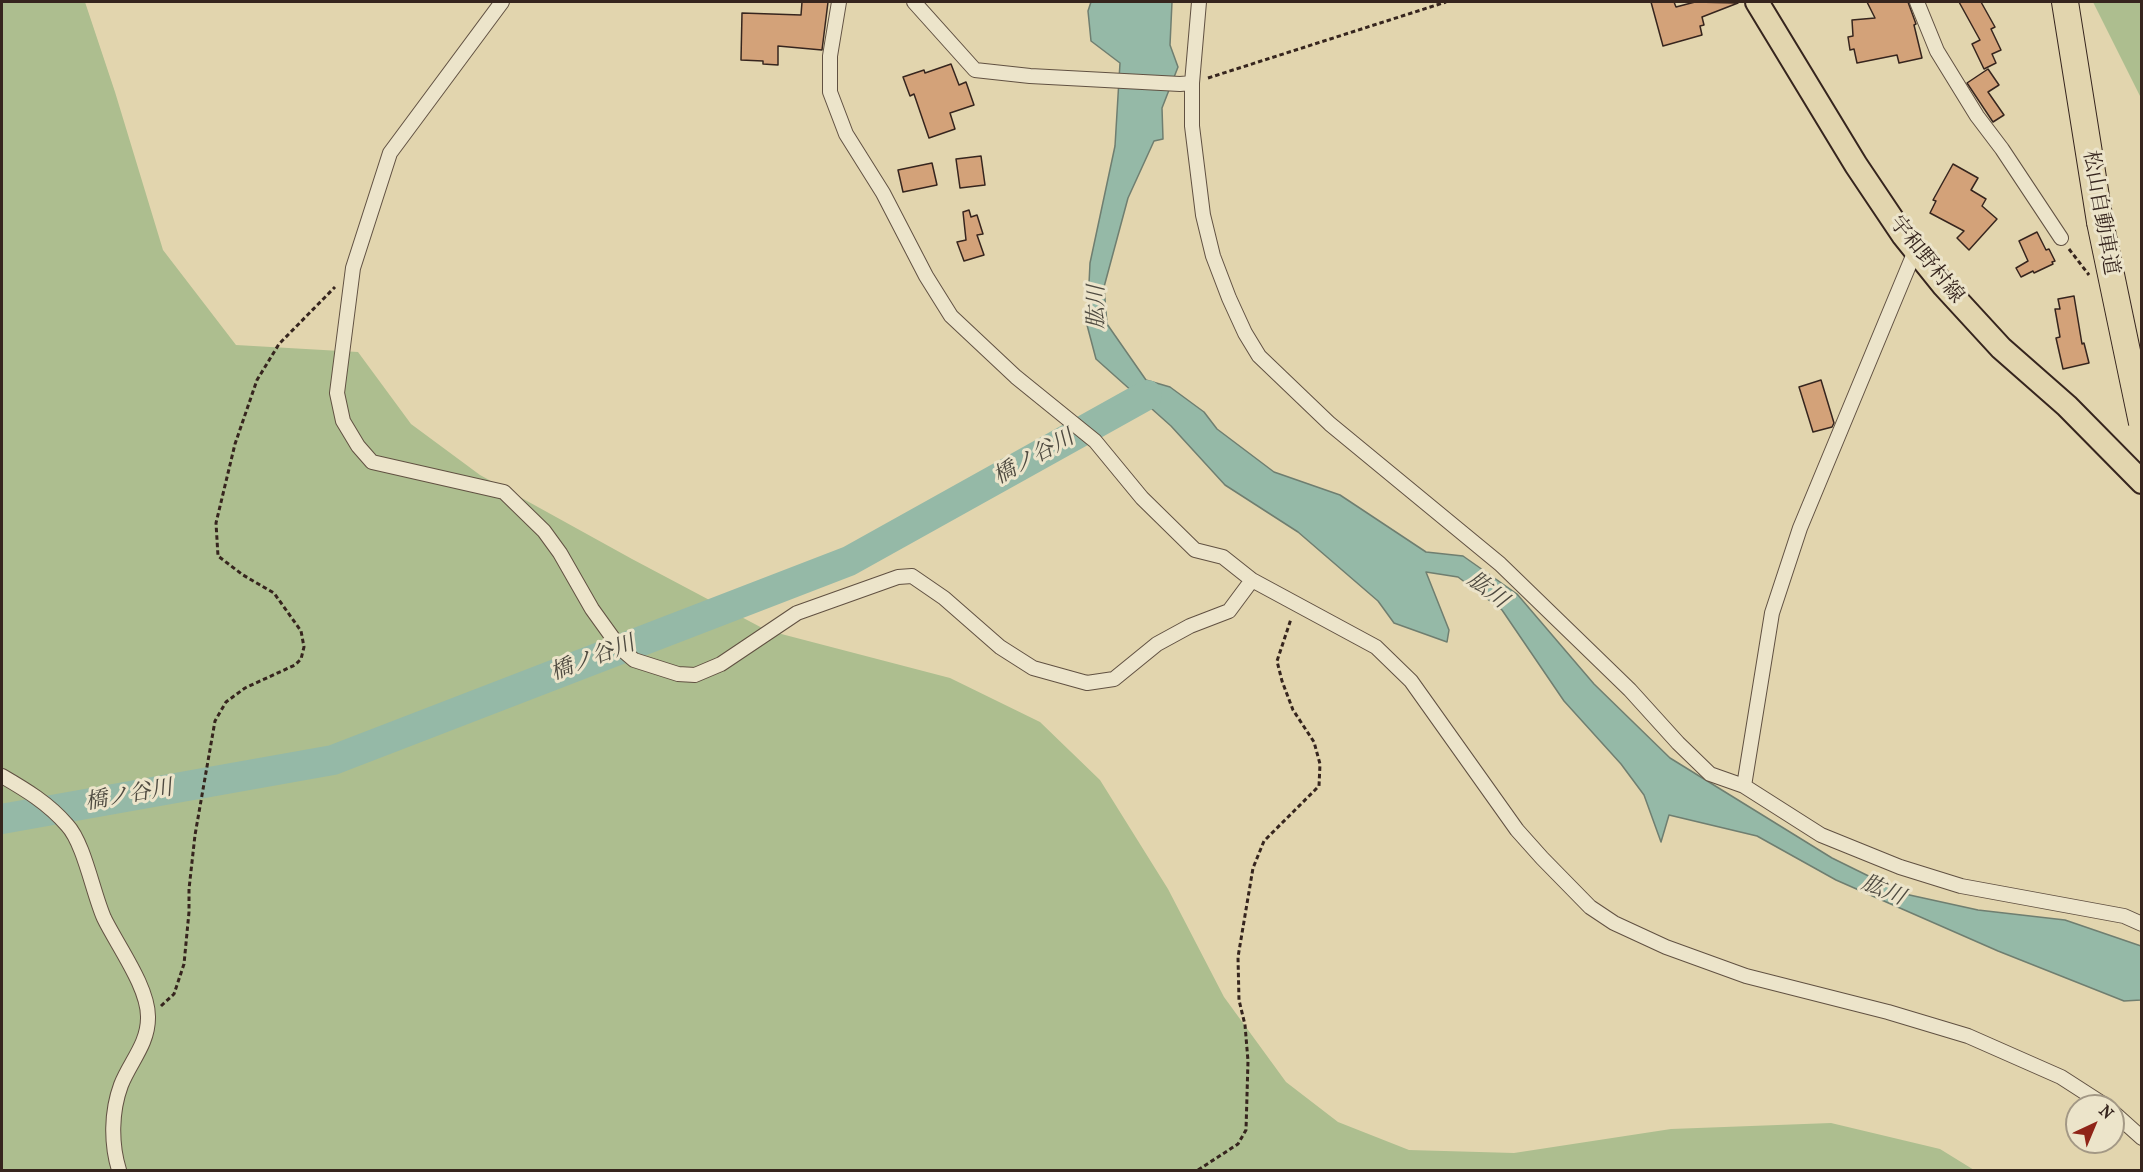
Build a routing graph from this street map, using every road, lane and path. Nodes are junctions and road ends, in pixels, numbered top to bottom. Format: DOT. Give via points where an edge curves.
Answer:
graph roads {
  1 [pos="502,2"];
  2 [pos="839,2"];
  3 [pos="914,2"];
  4 [pos="1199,2"];
  5 [pos="1446,2"];
  6 [pos="1757,2"];
  7 [pos="1917,2"];
  8 [pos="2065,2"];
  9 [pos="1186,83"];
  10 [pos="2061,238"];
  11 [pos="1916,251"];
  12 [pos="353,268"];
  13 [pos="2142,423"];
  14 [pos="2142,483"];
  15 [pos="1252,580"];
  16 [pos="1296,603"];
  17 [pos="2,776"];
  18 [pos="1744,786"];
  19 [pos="2142,924"];
  20 [pos="148,1018"];
  21 [pos="2087,1094"];
  22 [pos="2125,1123"];
  23 [pos="2142,1138"];
  24 [pos="119,1170"];
  25 [pos="1198,1170"];
  1 -- 12 [label="street" via="390,153"];
  2 -- 15 [label="street" via="830,56 830,92 846,134 951,316 1016,377 1095,441 1142,498 1195,550 1223,557"];
  3 -- 9 [label="street" via="975,70"];
  4 -- 9 [label="street"];
  5 -- 9 [label="path"];
  6 -- 11 [label="main road, 宇和野村線" via="1856,165"];
  7 -- 10 [label="street" via="1937,51 1977,117"];
  8 -- 13 [label="highway, 松山自動車道, bridge" via="2100,222"];
  9 -- 18 [label="street" via="1212,255 1259,356 1330,424 1500,564 1710,774"];
  11 -- 14 [label="main road, 宇和野村線" via="2001,348 2067,406"];
  11 -- 18 [label="street" via="1800,528 1772,614"];
  12 -- 15 [label="street" via="337,393 343,421 358,446 372,462 504,492 544,531 592,609 620,648 634,660 678,674 695,675 721,664 797,613 898,577 912,576 1032,668 1087,683 1114,679 1156,644 1229,611"];
  12 -- 20 [label="path" via="279,344 257,380 235,444 216,523 218,556 274,593 301,632 304,647 295,665 245,688 226,702 215,720 195,835 184,964 174,994"];
  15 -- 16 [label="street"];
  16 -- 21 [label="street" via="1376,647 1412,681 1517,830 1590,907 1614,923 1746,976 1968,1036 2061,1077"];
  16 -- 25 [label="path" via="1277,662 1293,710 1314,742 1320,764 1319,786 1264,841 1253,868 1238,957 1239,1000 1248,1061 1246,1130 1238,1144"];
  17 -- 20 [label="street" via="39,798 69,826 104,917 144,995"];
  18 -- 19 [label="street" via="1821,835 1900,867 1961,886 2113,914"];
  20 -- 24 [label="street" via="142,1047 122,1084 116,1106 113,1150"];
  22 -- 23 [label="street"];
}
